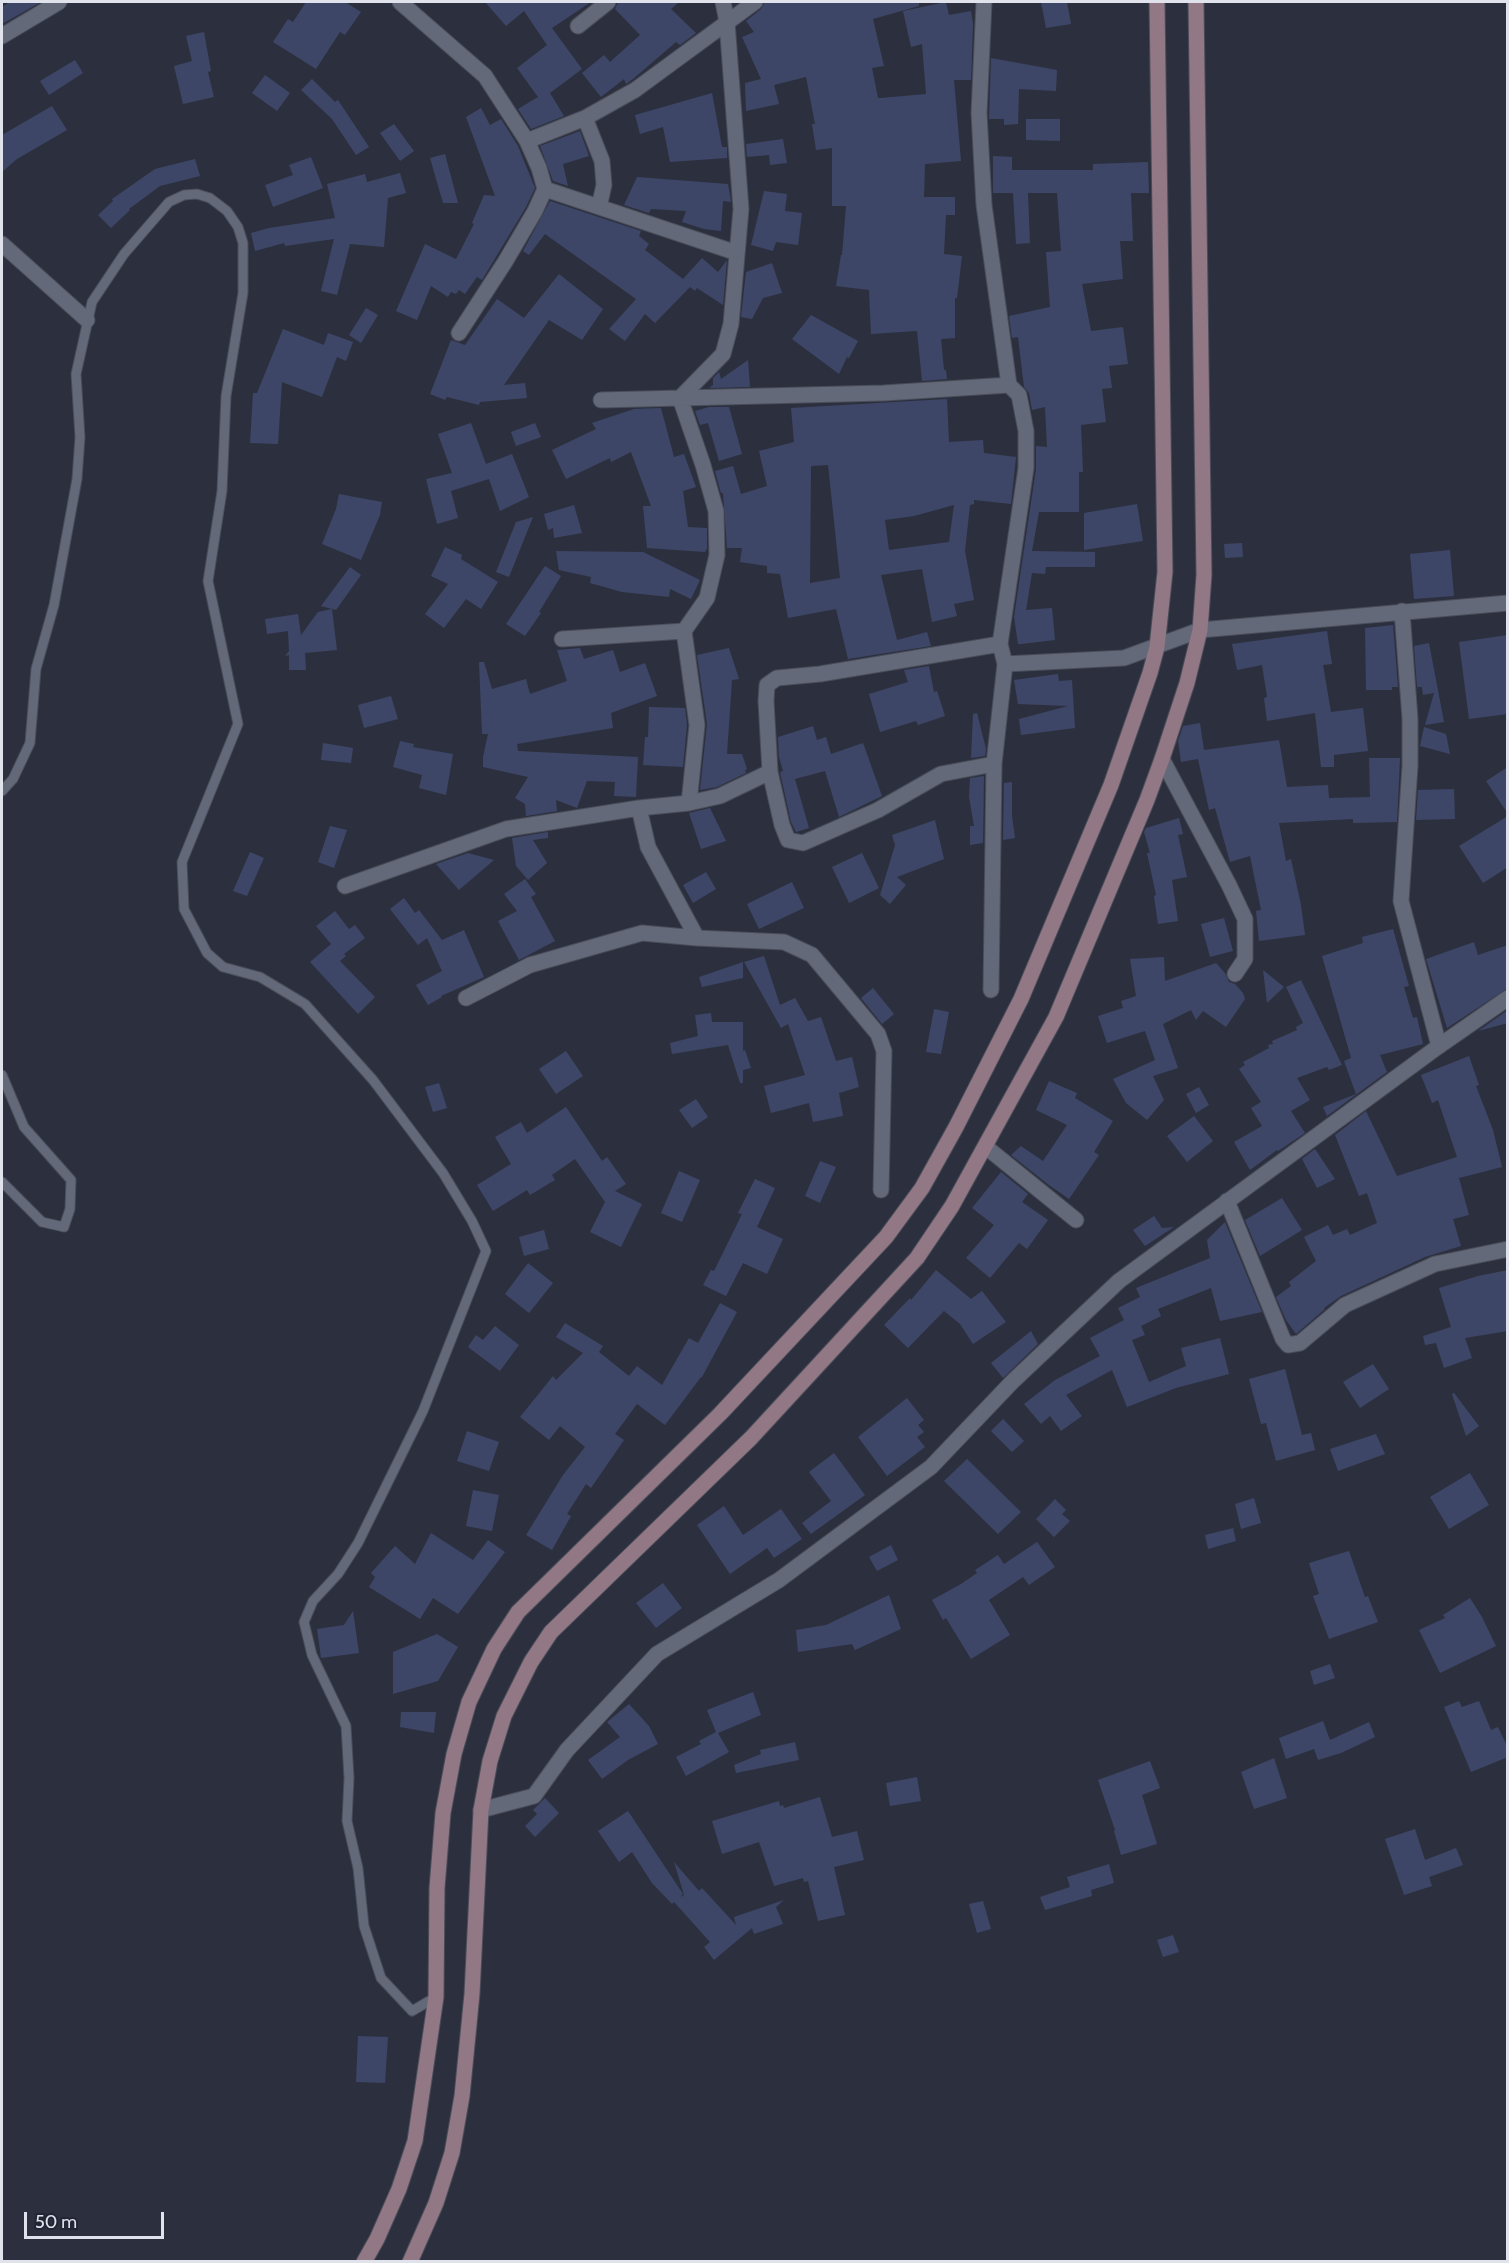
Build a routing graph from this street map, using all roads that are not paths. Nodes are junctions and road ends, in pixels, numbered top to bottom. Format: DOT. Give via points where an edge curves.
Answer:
graph roads {
  1 [pos="59,2"];
  2 [pos="400,2"];
  3 [pos="608,2"];
  4 [pos="723,2"];
  5 [pos="755,2"];
  6 [pos="984,2"];
  7 [pos="1157,2"];
  8 [pos="1196,2"];
  9 [pos="727,22"];
  10 [pos="578,26"];
  11 [pos="2,36"];
  12 [pos="585,118"];
  13 [pos="527,141"];
  14 [pos="545,189"];
  15 [pos="599,207"];
  16 [pos="2,244"];
  17 [pos="737,253"];
  18 [pos="87,320"];
  19 [pos="459,333"];
  20 [pos="1009,385"];
  21 [pos="680,398"];
  22 [pos="601,400"];
  23 [pos="1508,603"];
  24 [pos="1402,611"];
  25 [pos="1200,630"];
  26 [pos="684,631"];
  27 [pos="561,639"];
  28 [pos="1000,644"];
  29 [pos="1157,647"];
  30 [pos="1005,664"];
  31 [pos="1162,759"];
  32 [pos="994,764"];
  33 [pos="771,772"];
  34 [pos="2,791"];
  35 [pos="689,803"];
  36 [pos="639,808"];
  37 [pos="345,886"];
  38 [pos="697,938"];
  39 [pos="1235,974"];
  40 [pos="991,990"];
  41 [pos="466,998"];
  42 [pos="1508,998"];
  43 [pos="1439,1046"];
  44 [pos="2,1076"];
  45 [pos="986,1147"];
  46 [pos="2,1182"];
  47 [pos="881,1190"];
  48 [pos="1227,1201"];
  49 [pos="1076,1220"];
  50 [pos="1508,1249"];
  51 [pos="481,1810"];
  52 [pos="436,1997"];
  53 [pos="364,2262"];
  54 [pos="410,2262"];
  1 -- 11 [label="street"];
  2 -- 13 [label="street" via="485,76"];
  3 -- 10 [label="street"];
  4 -- 9 [label="street"];
  5 -- 9 [label="street"];
  6 -- 20 [label="street" via="979,113 984,205"];
  7 -- 29 [label="main road" via="1165,572"];
  8 -- 25 [label="main road" via="1204,576"];
  9 -- 12 [label="street" via="635,90"];
  9 -- 17 [label="street" via="741,209"];
  12 -- 13 [label="street"];
  12 -- 15 [label="street" via="602,161 604,185"];
  13 -- 14 [label="street"];
  14 -- 15 [label="street"];
  14 -- 19 [label="street" via="505,262"];
  15 -- 17 [label="street"];
  16 -- 18 [label="street"];
  17 -- 21 [label="street" via="731,324 723,354"];
  18 -- 34 [label="lane" via="76,374 80,437 69,530 36,669 30,743 13,779"];
  18 -- 52 [label="lane" via="92,302 106,279 169,202 197,194 227,211 243,243 243,293 226,396 222,491 208,581 238,724 182,862 184,909 207,953 224,967 260,977 305,1004 374,1080 443,1173 486,1251 423,1411 358,1543 338,1574 313,1601 304,1622 312,1655 346,1726 347,1821 358,1868 364,1926 381,1978 411,2011"];
  20 -- 21 [label="street" via="884,393"];
  20 -- 28 [label="street" via="1018,395 1026,431 1026,468"];
  21 -- 22 [label="street"];
  21 -- 26 [label="street" via="716,511 717,555 707,598"];
  23 -- 24 [label="street"];
  24 -- 25 [label="street"];
  24 -- 43 [label="street" via="1410,766 1401,901"];
  25 -- 29 [label="street"];
  25 -- 31 [label="main road"];
  26 -- 27 [label="street"];
  26 -- 35 [label="street" via="697,725"];
  28 -- 30 [label="street"];
  28 -- 33 [label="street" via="777,678 767,686 766,701"];
  29 -- 30 [label="street" via="1124,658"];
  29 -- 52 [label="main road" via="1111,785 1021,999 922,1188 886,1237 720,1414 518,1612 494,1649 469,1702 443,1813 437,1888"];
  30 -- 32 [label="street"];
  31 -- 39 [label="street" via="1245,919 1245,959"];
  31 -- 45 [label="main road" via="1056,1017"];
  32 -- 33 [label="street" via="941,774 878,810 803,843 788,840"];
  32 -- 40 [label="street"];
  33 -- 35 [label="street" via="720,796"];
  35 -- 36 [label="street"];
  36 -- 37 [label="street" via="506,829"];
  36 -- 38 [label="street" via="648,847"];
  38 -- 41 [label="street" via="642,933 530,965"];
  38 -- 47 [label="street" via="784,942 812,955 878,1034 884,1051"];
  42 -- 43 [label="street"];
  43 -- 48 [label="street"];
  44 -- 46 [label="lane" via="24,1127 71,1180 70,1209 64,1227 42,1222"];
  45 -- 49 [label="street"];
  45 -- 51 [label="main road" via="917,1258 751,1438 551,1632 504,1716"];
  48 -- 50 [label="street" via="1288,1345 1300,1343 1345,1305 1435,1264"];
  48 -- 51 [label="street" via="1119,1281 1013,1381 932,1467 779,1580 657,1653 567,1750 534,1796"];
  51 -- 54 [label="main road" via="462,2096 452,2153 436,2203"];
  52 -- 53 [label="main road" via="416,2141 395,2199"];
}
